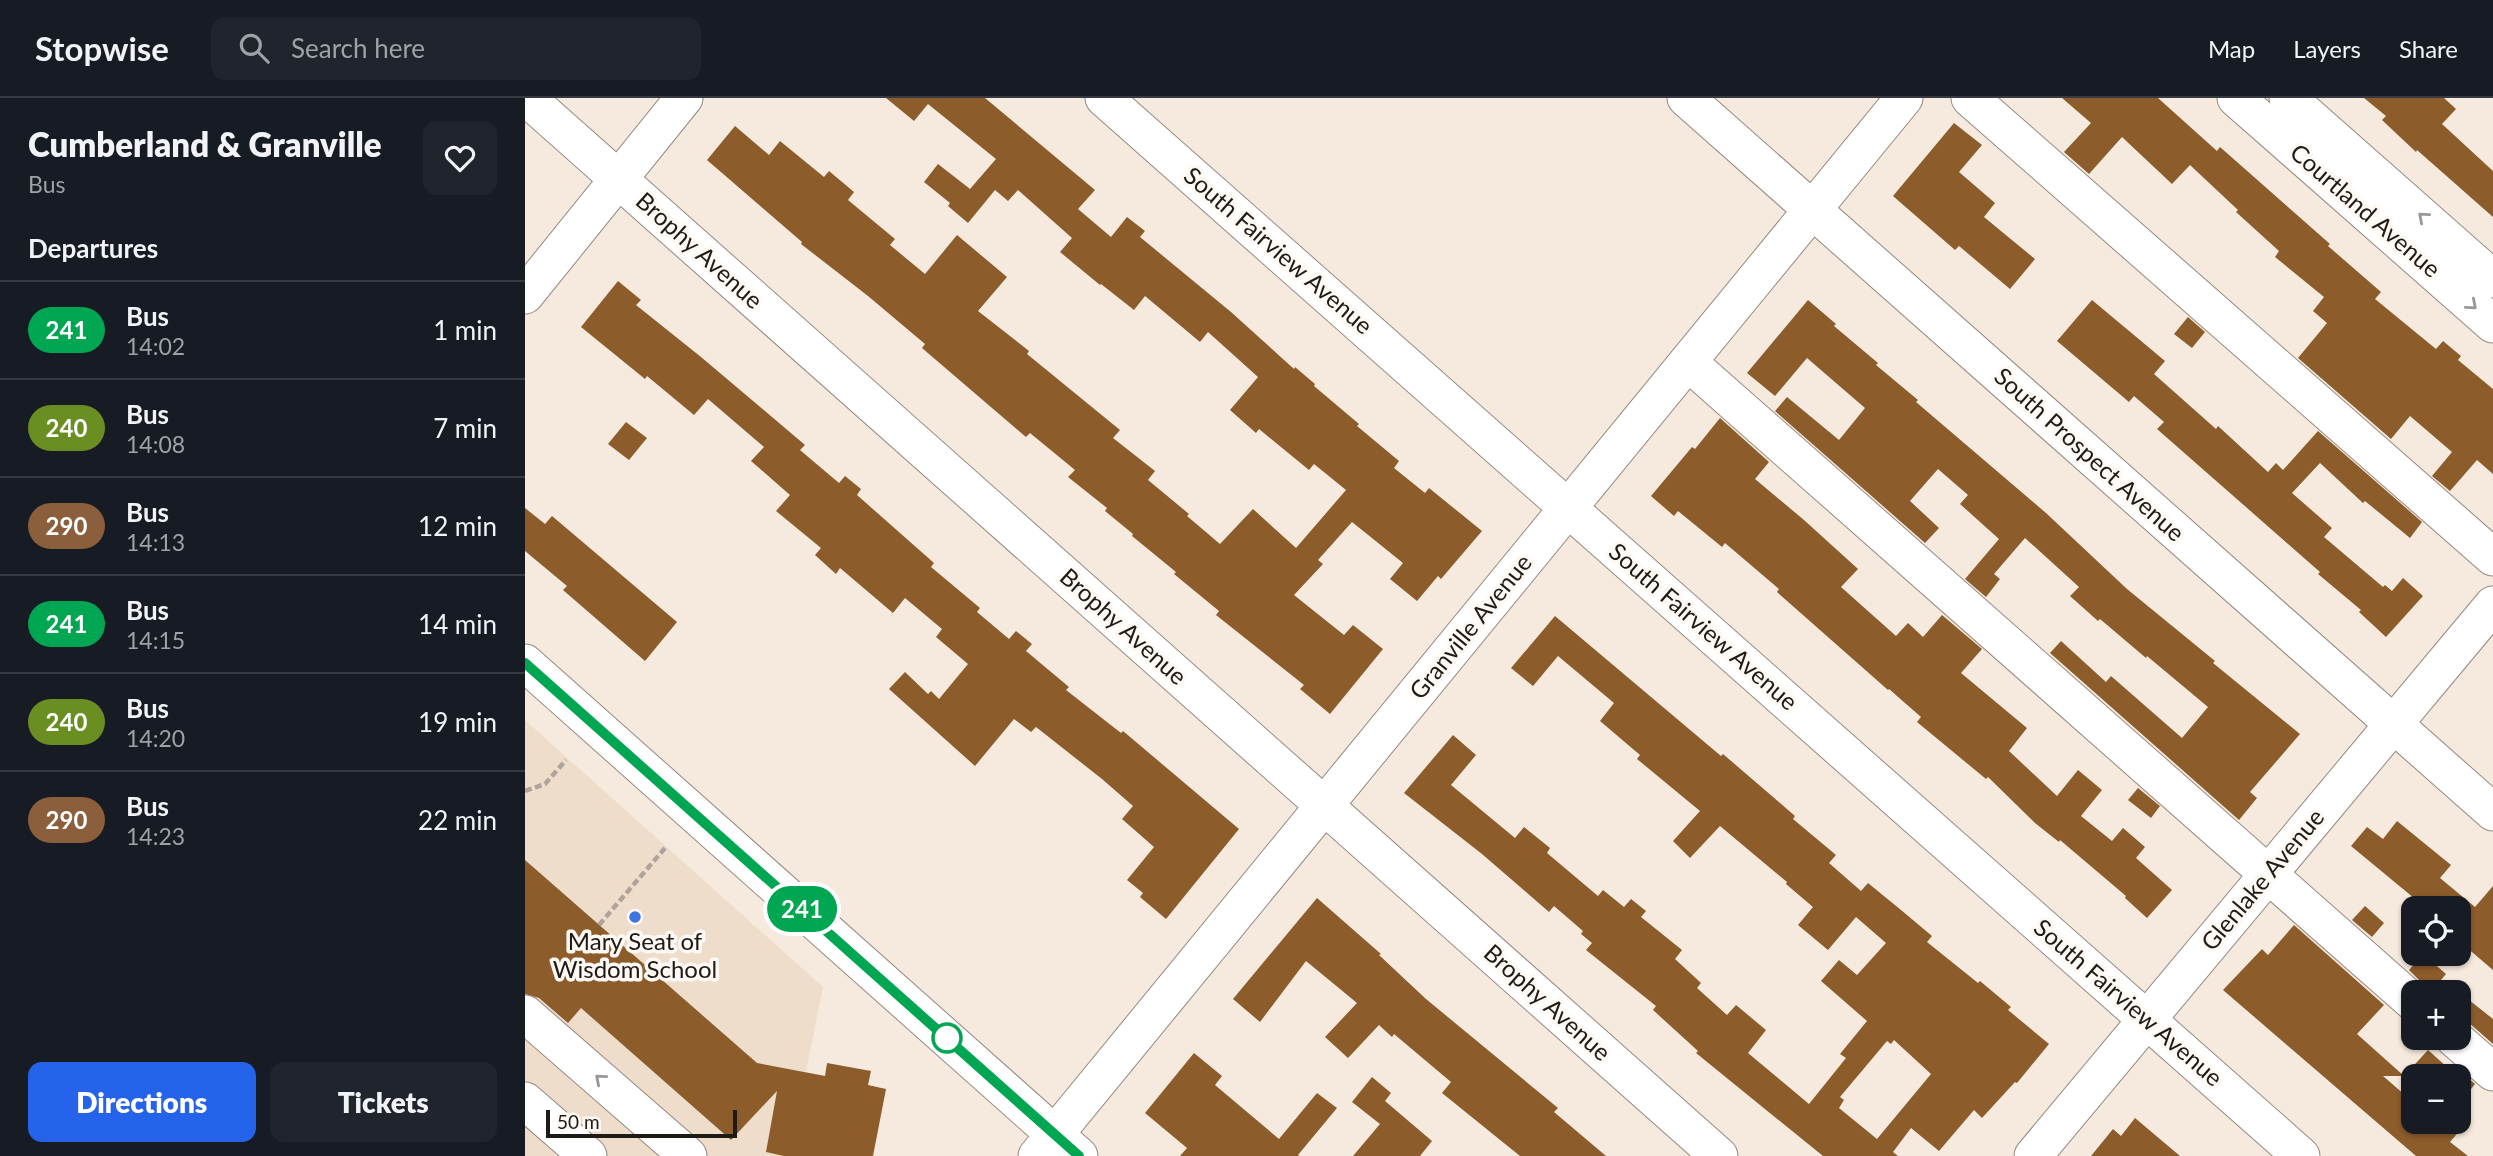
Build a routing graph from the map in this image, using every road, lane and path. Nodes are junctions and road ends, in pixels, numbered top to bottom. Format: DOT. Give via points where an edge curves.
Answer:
graph roads {
  1 [pos="527,98"];
  2 [pos="684,98"];
  3 [pos="1104,98"];
  4 [pos="1686,98"];
  5 [pos="1904,98"];
  6 [pos="1970,98"];
  7 [pos="2237,98"];
  8 [pos="2288,98"];
  9 [pos="618,179"];
  10 [pos="1812,210"];
  11 [pos="2493,279"];
  12 [pos="525,295"];
  13 [pos="2493,324"];
  14 [pos="1688,362"];
  15 [pos="1568,508"];
  16 [pos="2493,557"];
  17 [pos="2493,605"];
  18 [pos="525,663"];
  19 [pos="2393,724"];
  20 [pos="566,760"];
  21 [pos="525,791"];
  22 [pos="1324,806"];
  23 [pos="2493,812"];
  24 [pos="665,848"];
  25 [pos="2269,874"];
  26 [pos="599,925"];
  27 [pos="2401,991"];
  28 [pos="525,1014"];
  29 [pos="2147,1020"];
  30 [pos="2468,1050"];
  31 [pos="2493,1072"];
  32 [pos="525,1101"];
  33 [pos="1057,1149"];
  34 [pos="588,1156"];
  35 [pos="688,1156"];
  36 [pos="1719,1156"];
  37 [pos="2033,1156"];
  38 [pos="2301,1156"];
  1 -- 9 [label="street, Brophy Avenue"];
  2 -- 9 [label="street"];
  3 -- 15 [label="street, South Fairview Avenue"];
  4 -- 10 [label="street, South Prospect Avenue"];
  5 -- 10 [label="street, Granville Avenue"];
  6 -- 16 [label="street"];
  7 -- 13 [label="street, Courtland Avenue, one-way"];
  11 -- 8 [label="street, Courtland Avenue, one-way"];
  9 -- 12 [label="street"];
  9 -- 22 [label="street, Brophy Avenue"];
  10 -- 14 [label="street, Granville Avenue"];
  10 -- 19 [label="street, South Prospect Avenue"];
  14 -- 15 [label="street, Granville Avenue"];
  14 -- 25 [label="street"];
  15 -- 22 [label="street, Granville Avenue"];
  15 -- 29 [label="street, South Fairview Avenue"];
  17 -- 19 [label="street, Glenlake Avenue"];
  18 -- 33 [label="street"];
  19 -- 23 [label="street, South Prospect Avenue"];
  19 -- 25 [label="street, Glenlake Avenue"];
  20 -- 21 [label="path" via="545,784"];
  22 -- 33 [label="street, Granville Avenue"];
  22 -- 36 [label="street, Brophy Avenue"];
  24 -- 26 [label="path"];
  25 -- 27 [label="street"];
  25 -- 29 [label="street, Glenlake Avenue"];
  35 -- 28 [label="street, one-way"];
  29 -- 37 [label="street, Glenlake Avenue"];
  29 -- 38 [label="street, South Fairview Avenue"];
  30 -- 31 [label="street"];
  32 -- 34 [label="street"];
}
